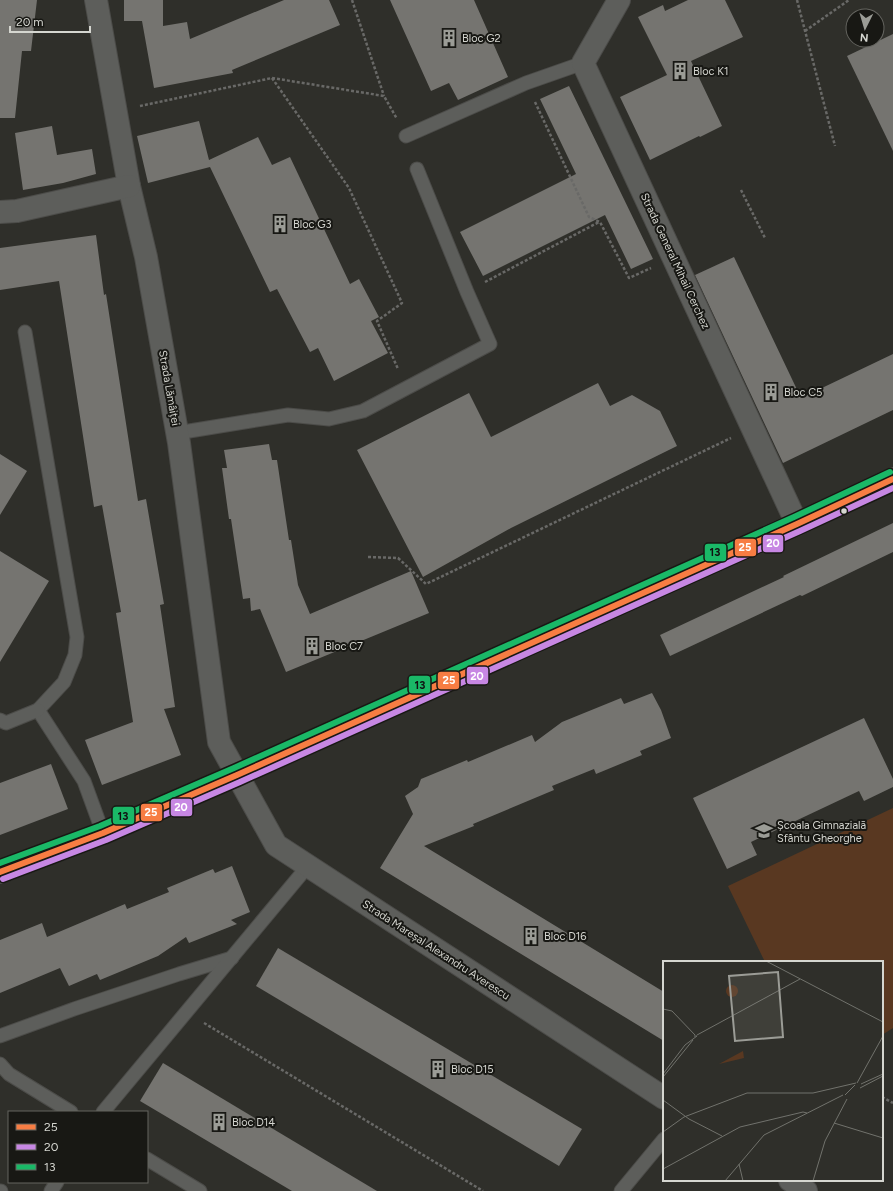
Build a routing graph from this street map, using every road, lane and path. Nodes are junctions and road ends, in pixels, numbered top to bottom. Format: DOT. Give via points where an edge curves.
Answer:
graph roads {
  1 [pos="96,0"];
  2 [pos="352,0"];
  3 [pos="618,0"];
  4 [pos="797,0"];
  5 [pos="850,0"];
  6 [pos="805,31"];
  7 [pos="583,63"];
  8 [pos="272,78"];
  9 [pos="526,83"];
  10 [pos="384,96"];
  11 [pos="116,111"];
  12 [pos="406,136"];
  13 [pos="835,146"];
  14 [pos="417,169"];
  15 [pos="130,186"];
  16 [pos="741,190"];
  17 [pos="0,212"];
  18 [pos="600,222"];
  19 [pos="765,238"];
  20 [pos="674,257"];
  21 [pos="467,292"];
  22 [pos="25,332"];
  23 [pos="406,388"];
  24 [pos="753,427"];
  25 [pos="177,432"];
  26 [pos="893,479"];
  27 [pos="798,524"];
  28 [pos="368,557"];
  29 [pos="38,710"];
  30 [pos="0,720"];
  31 [pos="237,775"];
  32 [pos="103,833"];
  33 [pos="308,866"];
  34 [pos="0,872"];
  35 [pos="232,958"];
  36 [pos="186,1013"];
  37 [pos="0,1036"];
  38 [pos="0,1064"];
  39 [pos="663,1097"];
  40 [pos="883,1098"];
  41 [pos="893,1103"];
  42 [pos="69,1111"];
  43 [pos="104,1111"];
  44 [pos="663,1140"];
  45 [pos="148,1160"];
  46 [pos="791,1181"];
  47 [pos="200,1191"];
  48 [pos="483,1191"];
  49 [pos="621,1191"];
  50 [pos="806,1191"];
  1 -- 11 [label="street, Strada Lămâiței"];
  2 -- 10 [label="path"];
  3 -- 7 [label="street"];
  4 -- 6 [label="path"];
  5 -- 6 [label="path"];
  6 -- 13 [label="path"];
  7 -- 9 [label="lane"];
  7 -- 20 [label="street, Strada General Mihail Cerchez"];
  8 -- 10 [label="path"];
  8 -- 11 [label="path"];
  8 -- 23 [label="path" via="349,188 402,303 377,321"];
  9 -- 12 [label="lane"];
  9 -- 18 [label="path" via="589,217"];
  10 -- 12 [label="path"];
  11 -- 15 [label="street, Strada Lămâiței"];
  14 -- 21 [label="lane"];
  15 -- 17 [label="street" via="17,211"];
  15 -- 25 [label="street, Strada Lămâiței" via="146,257"];
  16 -- 19 [label="path"];
  18 -- 20 [label="path" via="629,278"];
  18 -- 21 [label="path"];
  20 -- 24 [label="street, Strada General Mihail Cerchez"];
  21 -- 23 [label="lane" via="490,344"];
  22 -- 29 [label="lane" via="76,637 75,655 64,682"];
  23 -- 25 [label="lane" via="363,411 329,419 288,415"];
  24 -- 27 [label="street, Strada General Mihail Cerchez"];
  24 -- 28 [label="path" via="426,584 398,558"];
  25 -- 31 [label="street, Strada Lămâiței" via="219,742"];
  26 -- 27 [label="street"];
  27 -- 31 [label="street"];
  29 -- 30 [label="lane" via="6,723"];
  29 -- 32 [label="lane" via="84,781"];
  31 -- 32 [label="street"];
  31 -- 33 [label="street, Strada Mareșal Alexandru Averescu" via="276,845"];
  32 -- 34 [label="street"];
  33 -- 35 [label="lane"];
  33 -- 39 [label="street, Strada Mareșal Alexandru Averescu"];
  35 -- 36 [label="lane"];
  35 -- 37 [label="lane"];
  36 -- 43 [label="lane"];
  36 -- 48 [label="path"];
  38 -- 42 [label="lane" via="9,1074"];
  40 -- 41 [label="path"];
  44 -- 49 [label="lane"];
  45 -- 47 [label="lane"];
  46 -- 50 [label="street"];
}
